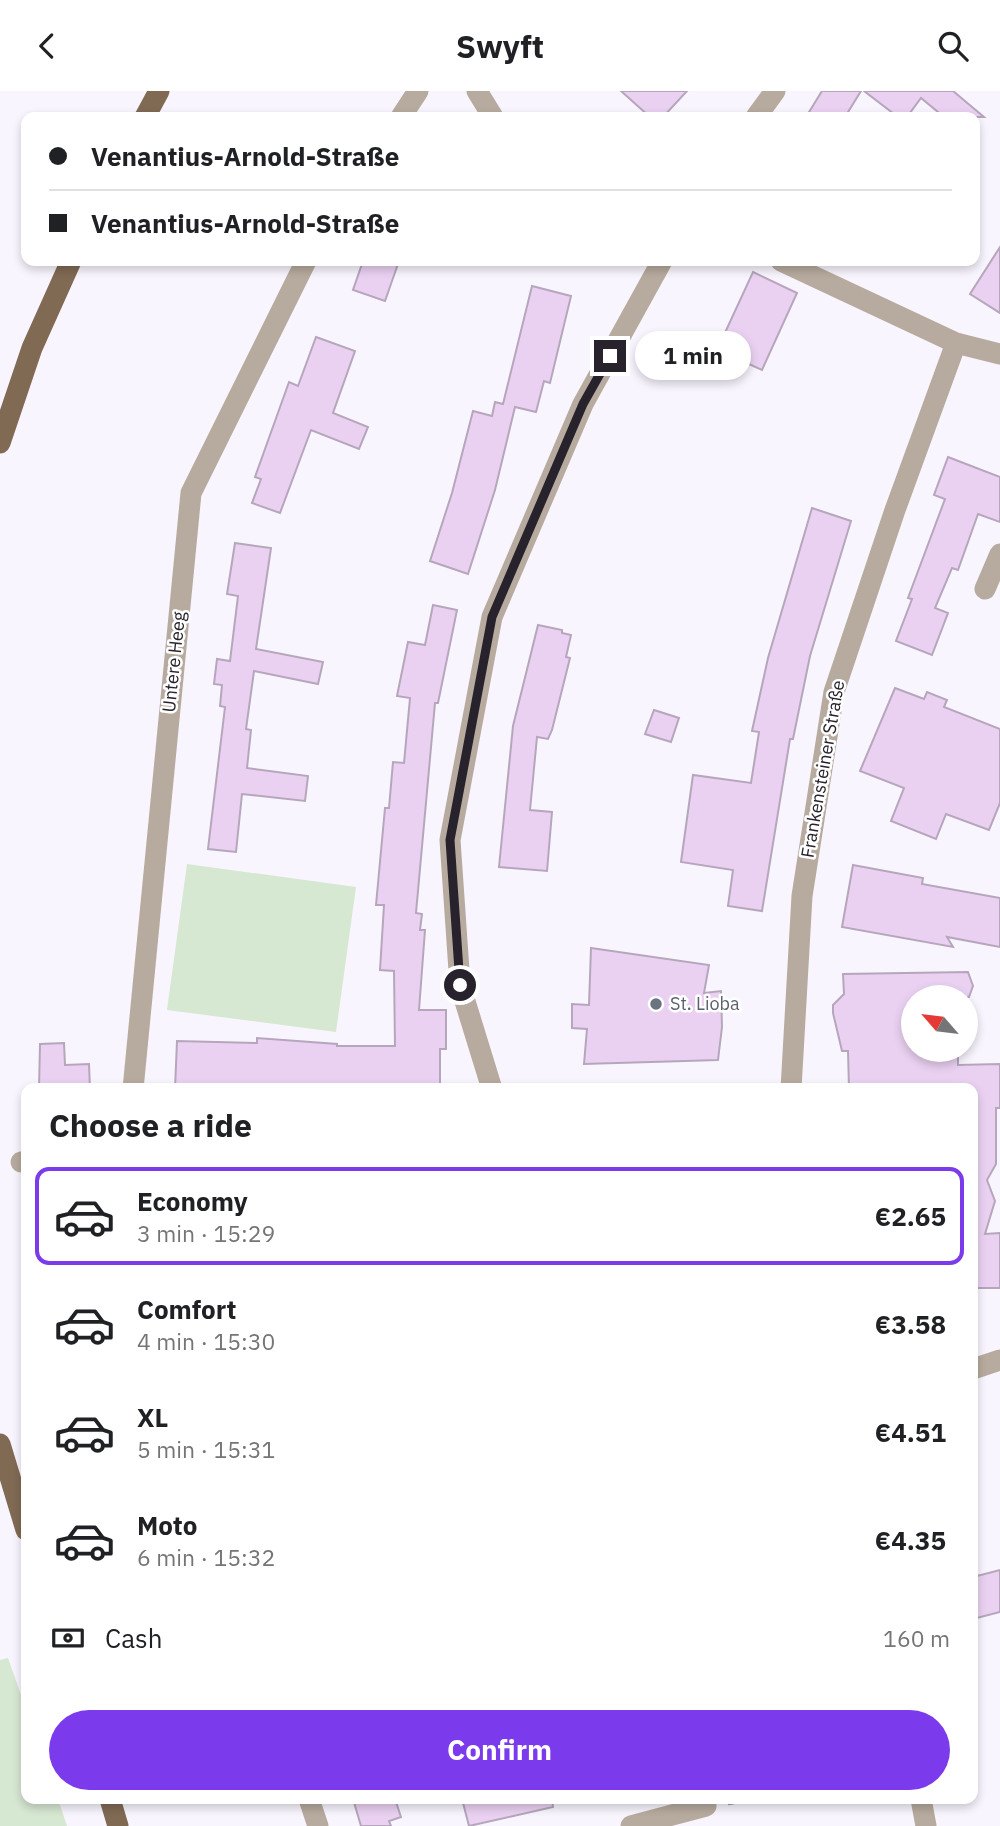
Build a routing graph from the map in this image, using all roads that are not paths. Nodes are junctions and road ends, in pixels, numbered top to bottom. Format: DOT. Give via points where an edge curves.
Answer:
graph roads {
  1 [pos="159,91"];
  2 [pos="418,91"];
  3 [pos="477,91"];
  4 [pos="775,91"];
  5 [pos="148,112"];
  6 [pos="404,112"];
  7 [pos="490,112"];
  8 [pos="760,112"];
  9 [pos="69,266"];
  10 [pos="304,266"];
  11 [pos="659,266"];
  12 [pos="792,266"];
  13 [pos="956,343"];
  14 [pos="1000,354"];
  15 [pos="0,443"];
  16 [pos="1000,554"];
  17 [pos="985,589"];
  18 [pos="135,1083"];
  19 [pos="490,1083"];
  20 [pos="791,1083"];
  21 [pos="1000,1360"];
  22 [pos="978,1367"];
  23 [pos="0,1444"];
  24 [pos="21,1513"];
  25 [pos="111,1804"];
  26 [pos="311,1804"];
  27 [pos="922,1804"];
  28 [pos="707,1810"];
  29 [pos="118,1826"];
  30 [pos="318,1826"];
  31 [pos="631,1826"];
  32 [pos="926,1826"];
  1 -- 5 [label="main road"];
  2 -- 6 [label="street"];
  3 -- 7 [label="street"];
  4 -- 8 [label="street"];
  9 -- 15 [label="main road" via="32,348"];
  10 -- 18 [label="street, Untere Heeg" via="191,492"];
  11 -- 19 [label="street" via="583,404 492,617 450,840 460,985"];
  12 -- 13 [label="street"];
  13 -- 14 [label="street"];
  13 -- 20 [label="street, Frankensteiner Straße" via="834,692 802,897"];
  16 -- 17 [label="street"];
  21 -- 22 [label="street"];
  23 -- 24 [label="main road"];
  25 -- 29 [label="main road"];
  26 -- 30 [label="street"];
  27 -- 32 [label="street"];
  28 -- 31 [label="street"];
}
